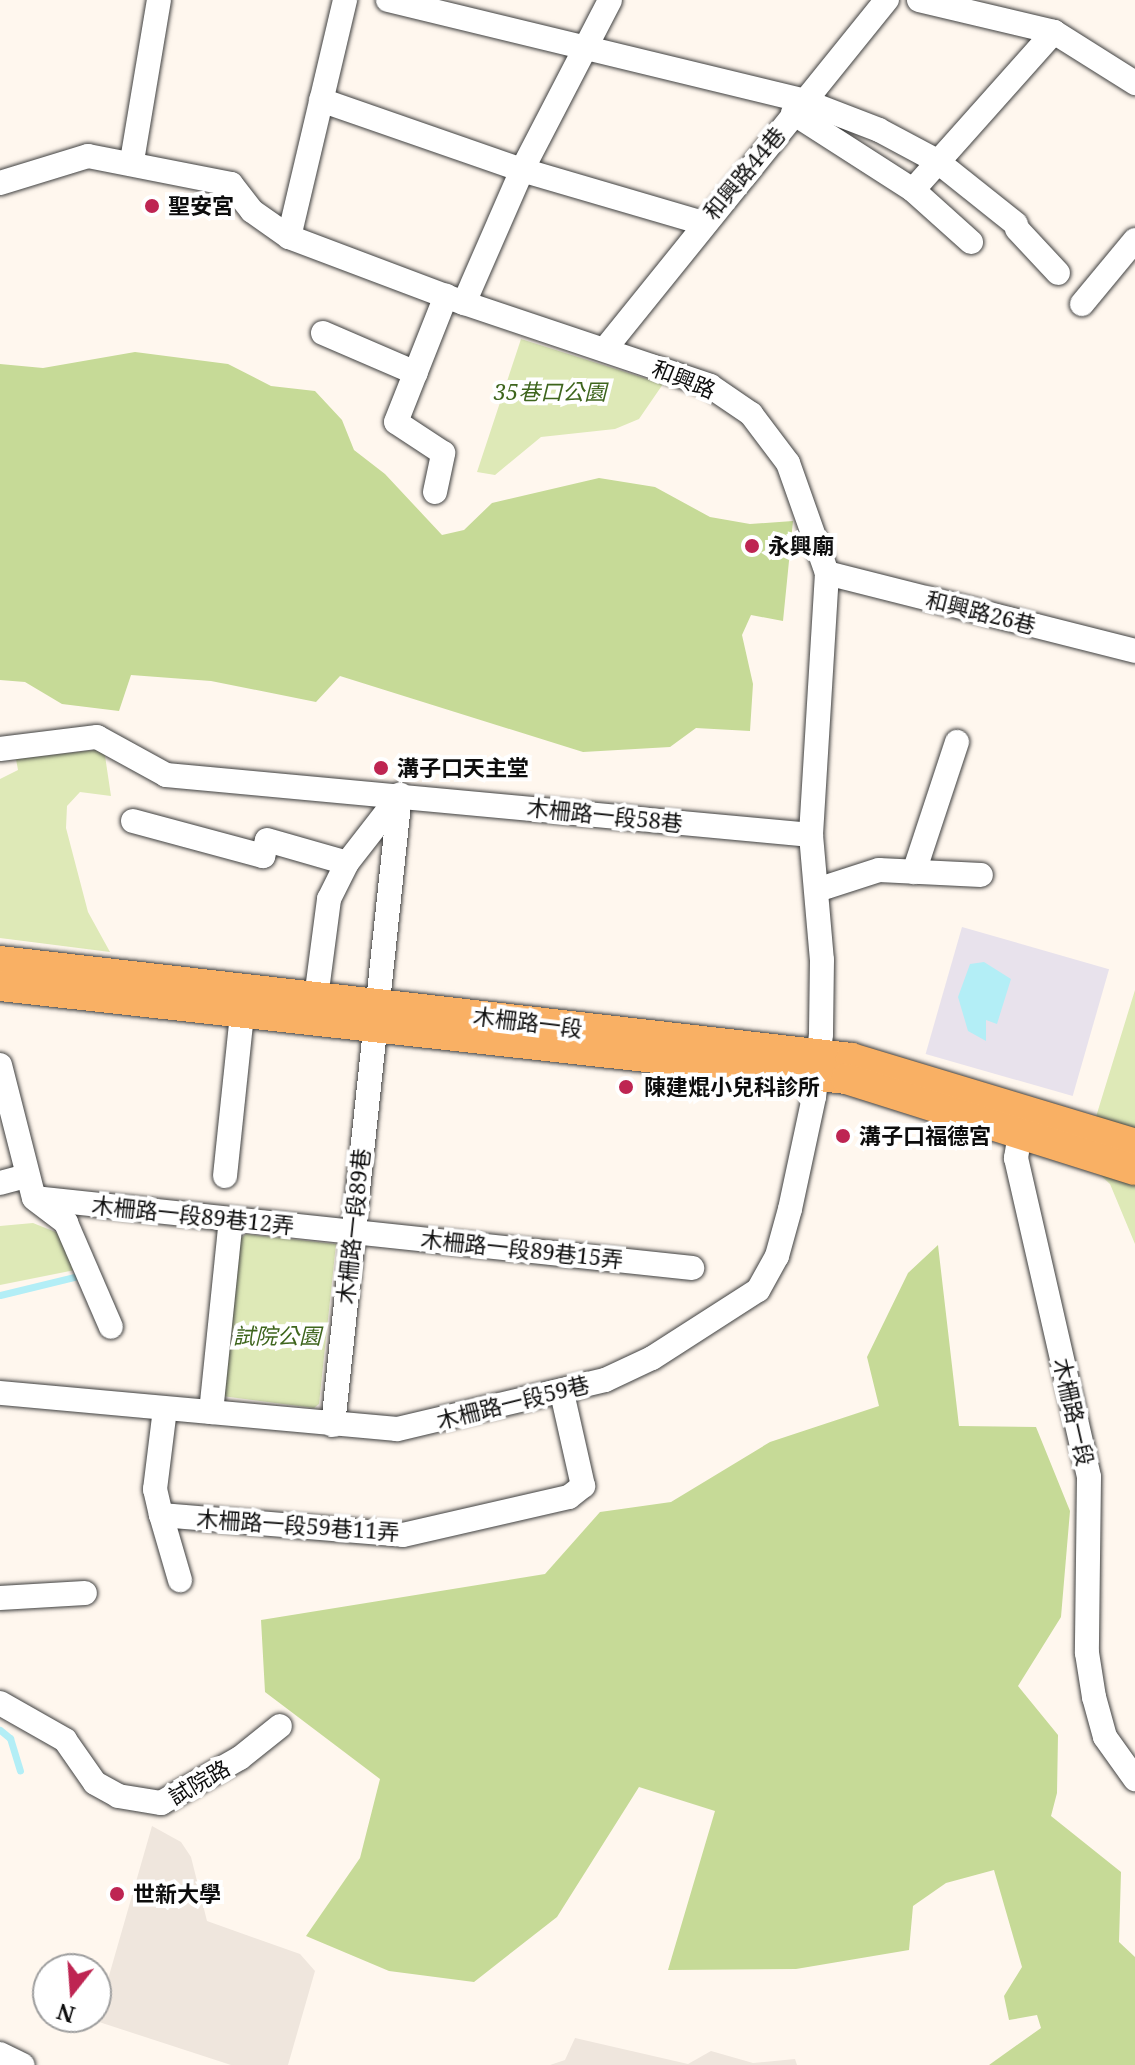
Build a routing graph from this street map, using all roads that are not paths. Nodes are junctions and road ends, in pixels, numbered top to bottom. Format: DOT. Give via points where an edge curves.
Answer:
graph roads {
  1 [pos="159,0"];
  2 [pos="345,0"];
  3 [pos="388,0"];
  4 [pos="610,0"];
  5 [pos="887,0"];
  6 [pos="919,0"];
  7 [pos="1054,32"];
  8 [pos="586,47"];
  9 [pos="1135,83"];
  10 [pos="321,100"];
  11 [pos="799,107"];
  12 [pos="132,161"];
  13 [pos="937,161"];
  14 [pos="522,170"];
  15 [pos="0,183"];
  16 [pos="913,190"];
  17 [pos="703,223"];
  18 [pos="289,237"];
  19 [pos="1135,240"];
  20 [pos="971,242"];
  21 [pos="1058,273"];
  22 [pos="455,300"];
  23 [pos="1082,304"];
  24 [pos="323,333"];
  25 [pos="605,349"];
  26 [pos="416,373"];
  27 [pos="435,492"];
  28 [pos="827,573"];
  29 [pos="1135,651"];
  30 [pos="957,742"];
  31 [pos="0,749"];
  32 [pos="400,795"];
  33 [pos="133,821"];
  34 [pos="811,835"];
  35 [pos="347,863"];
  36 [pos="914,872"];
  37 [pos="981,875"];
  38 [pos="817,890"];
  39 [pos="0,961"];
  40 [pos="0,986"];
  41 [pos="316,998"];
  42 [pos="242,1013"];
  43 [pos="374,1016"];
  44 [pos="0,1065"];
  45 [pos="818,1065"];
  46 [pos="1021,1122"];
  47 [pos="1060,1134"];
  48 [pos="1135,1144"];
  49 [pos="1135,1170"];
  50 [pos="225,1176"];
  51 [pos="0,1183"];
  52 [pos="30,1187"];
  53 [pos="231,1220"];
  54 [pos="351,1232"];
  55 [pos="692,1268"];
  56 [pos="111,1327"];
  57 [pos="0,1393"];
  58 [pos="562,1393"];
  59 [pos="165,1409"];
  60 [pos="211,1412"];
  61 [pos="333,1425"];
  62 [pos="161,1515"];
  63 [pos="180,1580"];
  64 [pos="85,1593"];
  65 [pos="0,1598"];
  66 [pos="0,1703"];
  67 [pos="280,1726"];
  68 [pos="1135,1779"];
  69 [pos="0,2054"];
  70 [pos="23,2065"];
  1 -- 12 [label="street"];
  2 -- 10 [label="street"];
  3 -- 8 [label="street"];
  4 -- 8 [label="street"];
  5 -- 11 [label="street, 和興路44巷"];
  6 -- 7 [label="street"];
  7 -- 9 [label="street"];
  7 -- 13 [label="street"];
  8 -- 11 [label="street"];
  8 -- 14 [label="street"];
  10 -- 14 [label="street"];
  10 -- 18 [label="street"];
  11 -- 13 [label="street" via="879,130"];
  11 -- 16 [label="street"];
  11 -- 17 [label="street, 和興路44巷"];
  12 -- 15 [label="street, 和興路" via="88,156"];
  12 -- 18 [label="street, 和興路" via="231,184 252,211"];
  13 -- 16 [label="street"];
  13 -- 21 [label="street" via="1016,227"];
  14 -- 17 [label="street"];
  14 -- 22 [label="street"];
  16 -- 20 [label="street"];
  17 -- 25 [label="street, 和興路44巷"];
  18 -- 22 [label="street, 和興路"];
  19 -- 23 [label="street"];
  22 -- 25 [label="street, 和興路"];
  22 -- 26 [label="street"];
  24 -- 26 [label="street"];
  25 -- 28 [label="street, 和興路" via="710,386 751,414 788,463"];
  26 -- 27 [label="street" via="396,422 443,453"];
  28 -- 29 [label="street, 和興路26巷"];
  28 -- 34 [label="street, 和興路"];
  30 -- 36 [label="street"];
  31 -- 32 [label="street, 木柵路一段58巷" via="97,737 166,775"];
  32 -- 34 [label="street, 木柵路一段58巷"];
  32 -- 35 [label="street"];
  32 -- 43 [label="street"];
  33 -- 35 [label="street" via="263,856 267,840"];
  34 -- 38 [label="street, 和興路"];
  35 -- 41 [label="street" via="329,899"];
  36 -- 37 [label="street"];
  36 -- 38 [label="street" via="879,870"];
  38 -- 45 [label="street, 和興路" via="822,960"];
  39 -- 41 [label="main road, 木柵路一段"];
  40 -- 42 [label="main road, 木柵路一段"];
  41 -- 43 [label="main road, 木柵路一段"];
  42 -- 43 [label="main road, 木柵路一段"];
  42 -- 50 [label="street"];
  43 -- 45 [label="main road, 木柵路一段"];
  43 -- 54 [label="street, 木柵路一段89巷"];
  44 -- 52 [label="street"];
  45 -- 46 [label="main road, 木柵路一段" via="846,1079"];
  45 -- 58 [label="street, 木柵路一段59巷" via="777,1256 758,1290 652,1358"];
  46 -- 47 [label="main road"];
  46 -- 68 [label="street, 木柵路一段" via="1016,1158 1089,1477 1087,1653 1094,1697 1105,1737"];
  47 -- 48 [label="main road"];
  47 -- 49 [label="main road"];
  51 -- 52 [label="street"];
  52 -- 53 [label="street, 木柵路一段89巷12弄"];
  52 -- 56 [label="street" via="66,1223"];
  53 -- 54 [label="street, 木柵路一段89巷12弄"];
  53 -- 60 [label="street"];
  54 -- 55 [label="street, 木柵路一段89巷15弄"];
  54 -- 61 [label="street, 木柵路一段89巷"];
  57 -- 59 [label="street, 木柵路一段59巷"];
  58 -- 61 [label="street, 木柵路一段59巷" via="397,1429"];
  58 -- 62 [label="street, 木柵路一段59巷11弄" via="583,1486 569,1497 403,1535"];
  59 -- 60 [label="street, 木柵路一段59巷"];
  59 -- 62 [label="street" via="155,1489"];
  60 -- 61 [label="street, 木柵路一段59巷"];
  62 -- 63 [label="street"];
  64 -- 65 [label="street"];
  66 -- 67 [label="street, 試院路" via="65,1740 95,1783 118,1796 161,1803 240,1758"];
  69 -- 70 [label="street"];
}
